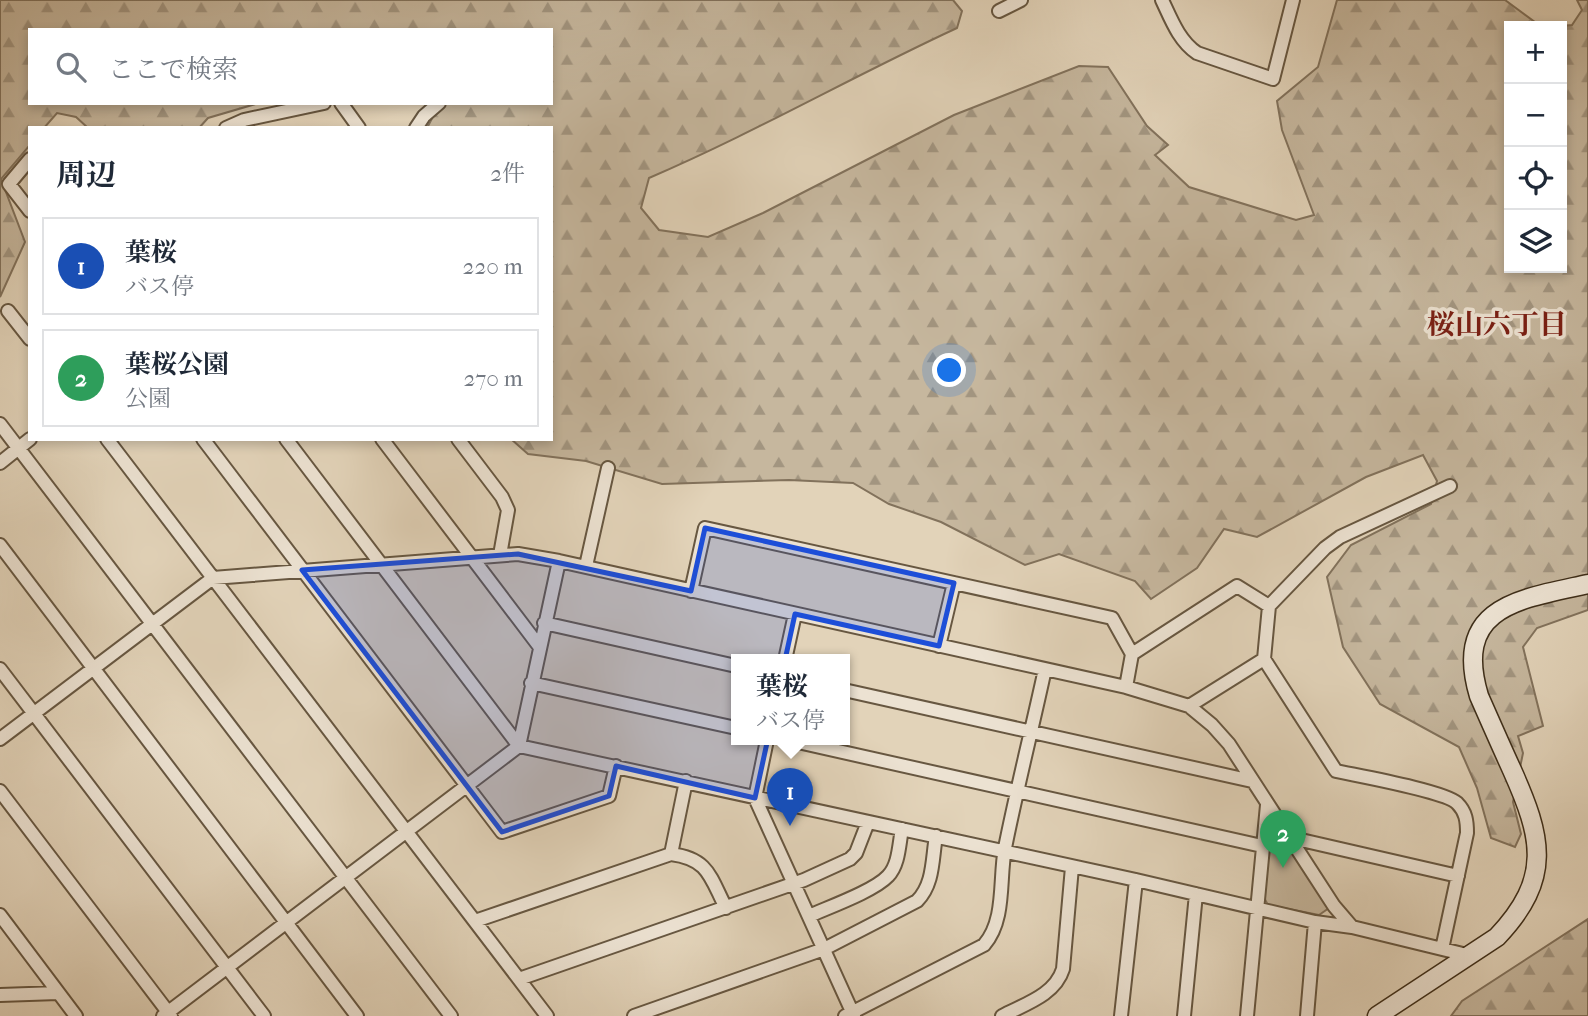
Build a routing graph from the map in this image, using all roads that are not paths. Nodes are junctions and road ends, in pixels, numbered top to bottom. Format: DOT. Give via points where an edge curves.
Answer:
graph roads {
  1 [pos="1021,0"];
  2 [pos="1162,0"];
  3 [pos="1293,0"];
  4 [pos="999,11"];
  5 [pos="317,105"];
  6 [pos="342,105"];
  7 [pos="437,105"];
  8 [pos="247,124"];
  9 [pos="358,126"];
  10 [pos="417,126"];
  11 [pos="28,161"];
  12 [pos="28,208"];
  13 [pos="8,311"];
  14 [pos="28,336"];
  15 [pos="0,424"];
  16 [pos="28,440"];
  17 [pos="109,441"];
  18 [pos="205,441"];
  19 [pos="288,441"];
  20 [pos="386,441"];
  21 [pos="460,441"];
  22 [pos="18,448"];
  23 [pos="0,463"];
  24 [pos="608,468"];
  25 [pos="1450,486"];
  26 [pos="0,545"];
  27 [pos="500,555"];
  28 [pos="471,557"];
  29 [pos="559,561"];
  30 [pos="381,564"];
  31 [pos="586,566"];
  32 [pos="302,570"];
  33 [pos="213,578"];
  34 [pos="954,583"];
  35 [pos="1588,584"];
  36 [pos="691,591"];
  37 [pos="1269,606"];
  38 [pos="795,614"];
  39 [pos="152,624"];
  40 [pos="544,624"];
  41 [pos="539,646"];
  42 [pos="939,646"];
  43 [pos="786,654"];
  44 [pos="1132,654"];
  45 [pos="1264,659"];
  46 [pos="731,665"];
  47 [pos="93,668"];
  48 [pos="0,669"];
  49 [pos="1045,669"];
  50 [pos="531,682"];
  51 [pos="1126,687"];
  52 [pos="850,691"];
  53 [pos="1189,706"];
  54 [pos="34,714"];
  55 [pos="731,727"];
  56 [pos="1031,732"];
  57 [pos="0,740"];
  58 [pos="767,745"];
  59 [pos="811,745"];
  60 [pos="519,746"];
  61 [pos="616,766"];
  62 [pos="686,781"];
  63 [pos="1252,781"];
  64 [pos="466,786"];
  65 [pos="0,791"];
  66 [pos="1018,791"];
  67 [pos="755,798"];
  68 [pos="1267,805"];
  69 [pos="868,822"];
  70 [pos="902,829"];
  71 [pos="405,832"];
  72 [pos="936,836"];
  73 [pos="1288,837"];
  74 [pos="1262,846"];
  75 [pos="1004,852"];
  76 [pos="671,854"];
  77 [pos="1072,867"];
  78 [pos="1458,876"];
  79 [pos="345,878"];
  80 [pos="1136,880"];
  81 [pos="794,884"];
  82 [pos="1196,894"];
  83 [pos="726,908"];
  84 [pos="1258,908"];
  85 [pos="0,915"];
  86 [pos="809,916"];
  87 [pos="475,921"];
  88 [pos="286,922"];
  89 [pos="1315,922"];
  90 [pos="1352,927"];
  91 [pos="824,948"];
  92 [pos="1442,949"];
  93 [pos="1471,956"];
  94 [pos="227,967"];
  95 [pos="519,979"];
  96 [pos="58,993"];
  97 [pos="0,995"];
  98 [pos="167,1015"];
  99 [pos="850,1015"];
  100 [pos="76,1016"];
  101 [pos="264,1016"];
  102 [pos="357,1016"];
  103 [pos="451,1016"];
  104 [pos="547,1016"];
  105 [pos="634,1016"];
  106 [pos="1002,1016"];
  107 [pos="1121,1016"];
  108 [pos="1184,1016"];
  109 [pos="1247,1016"];
  110 [pos="1307,1016"];
  111 [pos="1377,1016"];
  1 -- 4 [label="street"];
  2 -- 3 [label="street" via="1188,47 1273,79"];
  5 -- 8 [label="street"];
  6 -- 9 [label="street"];
  7 -- 10 [label="street"];
  11 -- 12 [label="street" via="9,184"];
  13 -- 14 [label="street"];
  15 -- 22 [label="street"];
  16 -- 22 [label="street"];
  17 -- 33 [label="street"];
  18 -- 32 [label="street"];
  19 -- 30 [label="street"];
  20 -- 28 [label="street"];
  21 -- 27 [label="street" via="508,510"];
  22 -- 23 [label="street"];
  22 -- 39 [label="street"];
  24 -- 31 [label="street"];
  25 -- 37 [label="street" via="1340,537"];
  26 -- 47 [label="street"];
  27 -- 28 [label="street"];
  27 -- 29 [label="street"];
  28 -- 30 [label="street"];
  28 -- 41 [label="street"];
  29 -- 31 [label="street"];
  29 -- 40 [label="street"];
  30 -- 32 [label="street"];
  30 -- 60 [label="street"];
  31 -- 36 [label="street"];
  32 -- 33 [label="street"];
  32 -- 64 [label="street"];
  33 -- 39 [label="street"];
  33 -- 71 [label="street"];
  34 -- 36 [label="street" via="705,527"];
  34 -- 42 [label="street"];
  34 -- 44 [label="street" via="1112,618"];
  35 -- 93 [label="street" via="1509,604 1491,616 1478,633 1472,653 1473,676 1534,822 1537,851 1525,901 1497,937"];
  36 -- 38 [label="street"];
  37 -- 44 [label="street" via="1237,586"];
  37 -- 45 [label="street"];
  38 -- 42 [label="street"];
  38 -- 43 [label="street"];
  39 -- 47 [label="street"];
  39 -- 79 [label="street"];
  40 -- 41 [label="street"];
  40 -- 46 [label="street"];
  41 -- 50 [label="street"];
  42 -- 49 [label="street"];
  44 -- 51 [label="street"];
  45 -- 53 [label="street"];
  45 -- 78 [label="street" via="1336,771 1457,803 1467,821"];
  47 -- 54 [label="street"];
  47 -- 88 [label="street"];
  48 -- 54 [label="street"];
  49 -- 51 [label="street"];
  49 -- 56 [label="street"];
  50 -- 55 [label="street"];
  50 -- 60 [label="street"];
  51 -- 53 [label="street"];
  52 -- 56 [label="street"];
  53 -- 63 [label="street" via="1229,744"];
  54 -- 57 [label="street"];
  54 -- 94 [label="street"];
  56 -- 63 [label="street"];
  56 -- 66 [label="street"];
  58 -- 67 [label="street"];
  59 -- 66 [label="street"];
  60 -- 61 [label="street"];
  60 -- 64 [label="street"];
  61 -- 62 [label="street"];
  61 -- 64 [label="street" via="609,796 502,832"];
  62 -- 67 [label="street"];
  62 -- 76 [label="street"];
  63 -- 68 [label="street"];
  64 -- 71 [label="street"];
  65 -- 98 [label="street"];
  66 -- 74 [label="street"];
  66 -- 75 [label="street"];
  67 -- 69 [label="street"];
  67 -- 81 [label="street"];
  68 -- 73 [label="street"];
  68 -- 74 [label="street"];
  69 -- 70 [label="street"];
  69 -- 81 [label="street" via="850,859"];
  70 -- 72 [label="street"];
  70 -- 86 [label="street" via="889,876"];
  71 -- 79 [label="street"];
  71 -- 87 [label="street"];
  72 -- 75 [label="street"];
  72 -- 91 [label="street" via="925,893"];
  73 -- 78 [label="street"];
  73 -- 90 [label="street"];
  74 -- 84 [label="street"];
  75 -- 77 [label="street"];
  75 -- 99 [label="street" via="996,925 984,945"];
  76 -- 83 [label="street" via="696,860"];
  76 -- 87 [label="street"];
  77 -- 80 [label="street"];
  77 -- 106 [label="street" via="1059,982"];
  78 -- 92 [label="street"];
  79 -- 88 [label="street"];
  79 -- 103 [label="street"];
  80 -- 82 [label="street"];
  80 -- 107 [label="street"];
  81 -- 83 [label="street"];
  81 -- 86 [label="street"];
  82 -- 84 [label="street"];
  82 -- 108 [label="street"];
  83 -- 95 [label="street"];
  84 -- 89 [label="street"];
  84 -- 109 [label="street"];
  85 -- 96 [label="street"];
  86 -- 91 [label="street"];
  87 -- 95 [label="street"];
  88 -- 94 [label="street"];
  88 -- 102 [label="street"];
  89 -- 90 [label="street"];
  89 -- 110 [label="street"];
  90 -- 92 [label="street"];
  91 -- 99 [label="street"];
  91 -- 105 [label="street"];
  92 -- 93 [label="street"];
  93 -- 111 [label="street"];
  94 -- 98 [label="street"];
  94 -- 101 [label="street"];
  95 -- 104 [label="street"];
  96 -- 97 [label="street"];
  96 -- 100 [label="street"];
}
